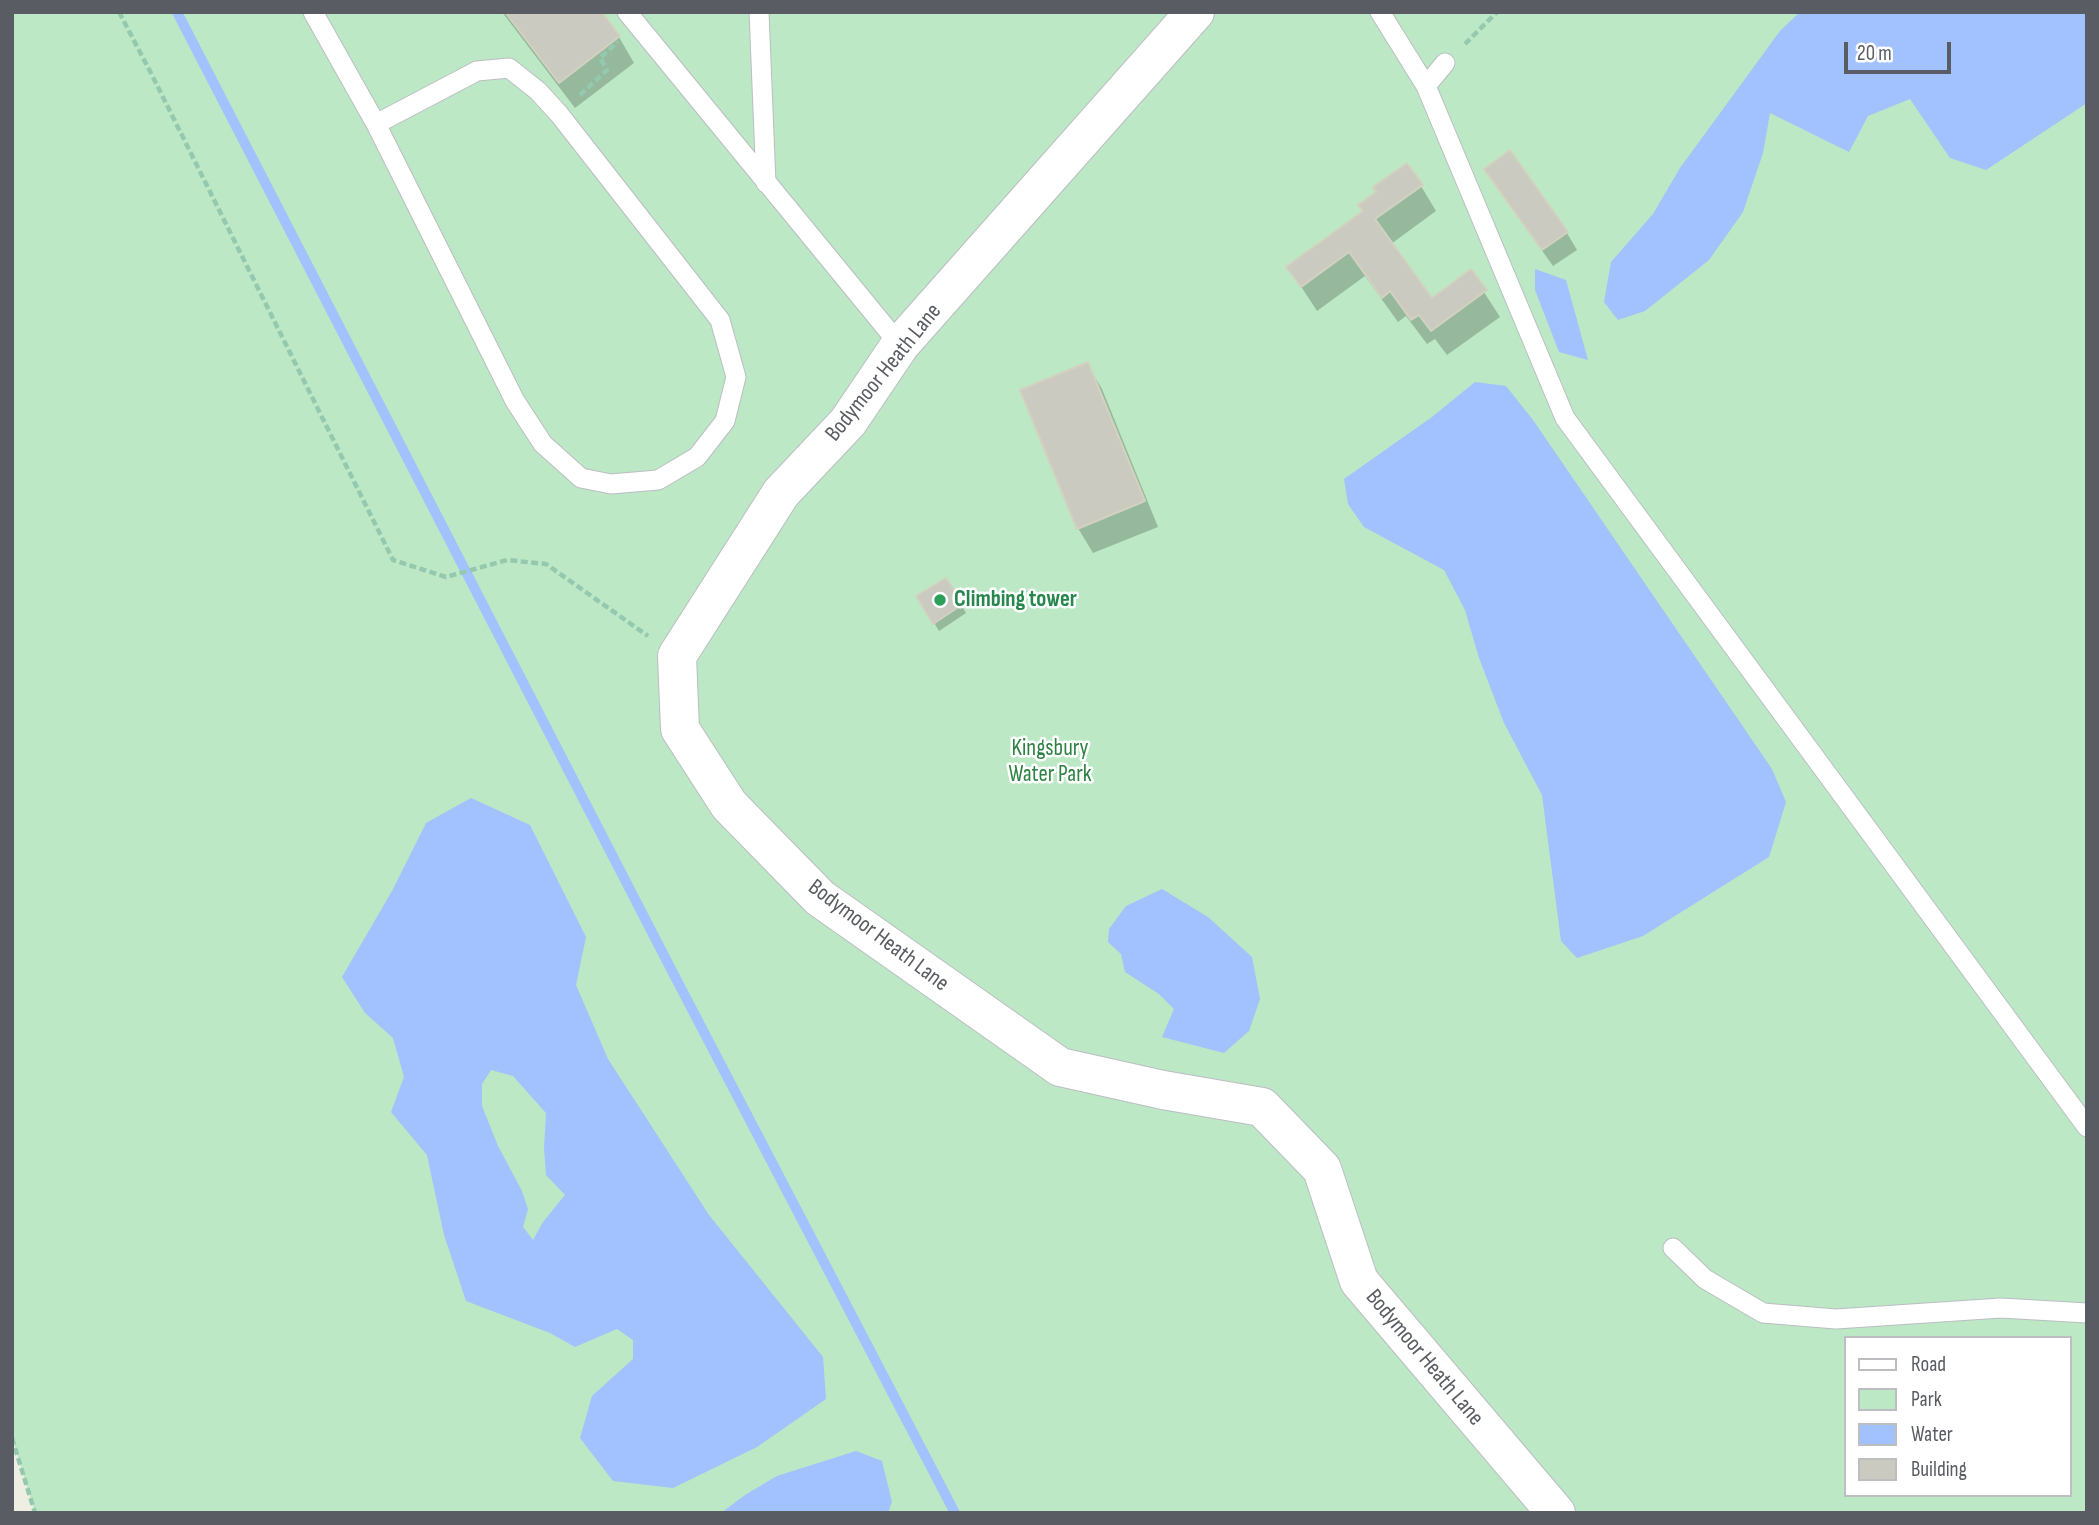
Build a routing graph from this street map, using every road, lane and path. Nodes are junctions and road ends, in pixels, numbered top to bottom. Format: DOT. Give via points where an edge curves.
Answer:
graph roads {
  1 [pos="119,12"];
  2 [pos="313,12"];
  3 [pos="758,12"];
  4 [pos="1195,12"];
  5 [pos="1380,12"];
  6 [pos="635,22"];
  7 [pos="1445,63"];
  8 [pos="1426,86"];
  9 [pos="559,114"];
  10 [pos="376,124"];
  11 [pos="766,183"];
  12 [pos="901,345"];
  13 [pos="677,656"];
  14 [pos="2087,1127"];
  15 [pos="1673,1248"];
  16 [pos="2087,1313"];
  17 [pos="12,1438"];
  18 [pos="34,1513"];
  19 [pos="1556,1513"];
  1 -- 13 [label="path" via="393,559 446,578 507,560 545,564"];
  2 -- 10 [label="lane"];
  3 -- 11 [label="lane"];
  4 -- 12 [label="street, Bodymoor Heath Lane"];
  5 -- 8 [label="lane"];
  6 -- 9 [label="path" via="600,58 607,70"];
  6 -- 11 [label="lane"];
  7 -- 8 [label="lane"];
  8 -- 14 [label="lane" via="1565,418"];
  9 -- 10 [label="lane" via="509,68 477,71"];
  9 -- 10 [label="lane" via="720,320 736,377 725,421 697,457 658,480 611,484 581,478 543,444 514,401"];
  11 -- 12 [label="lane"];
  12 -- 13 [label="street, Bodymoor Heath Lane" via="848,422 781,493"];
  13 -- 19 [label="street, Bodymoor Heath Lane" via="680,729 729,805 820,898 1060,1067 1262,1107 1322,1169 1359,1281"];
  15 -- 16 [label="lane" via="1705,1279 1763,1313 1836,1319 2001,1308"];
  17 -- 18 [label="path"];
}
